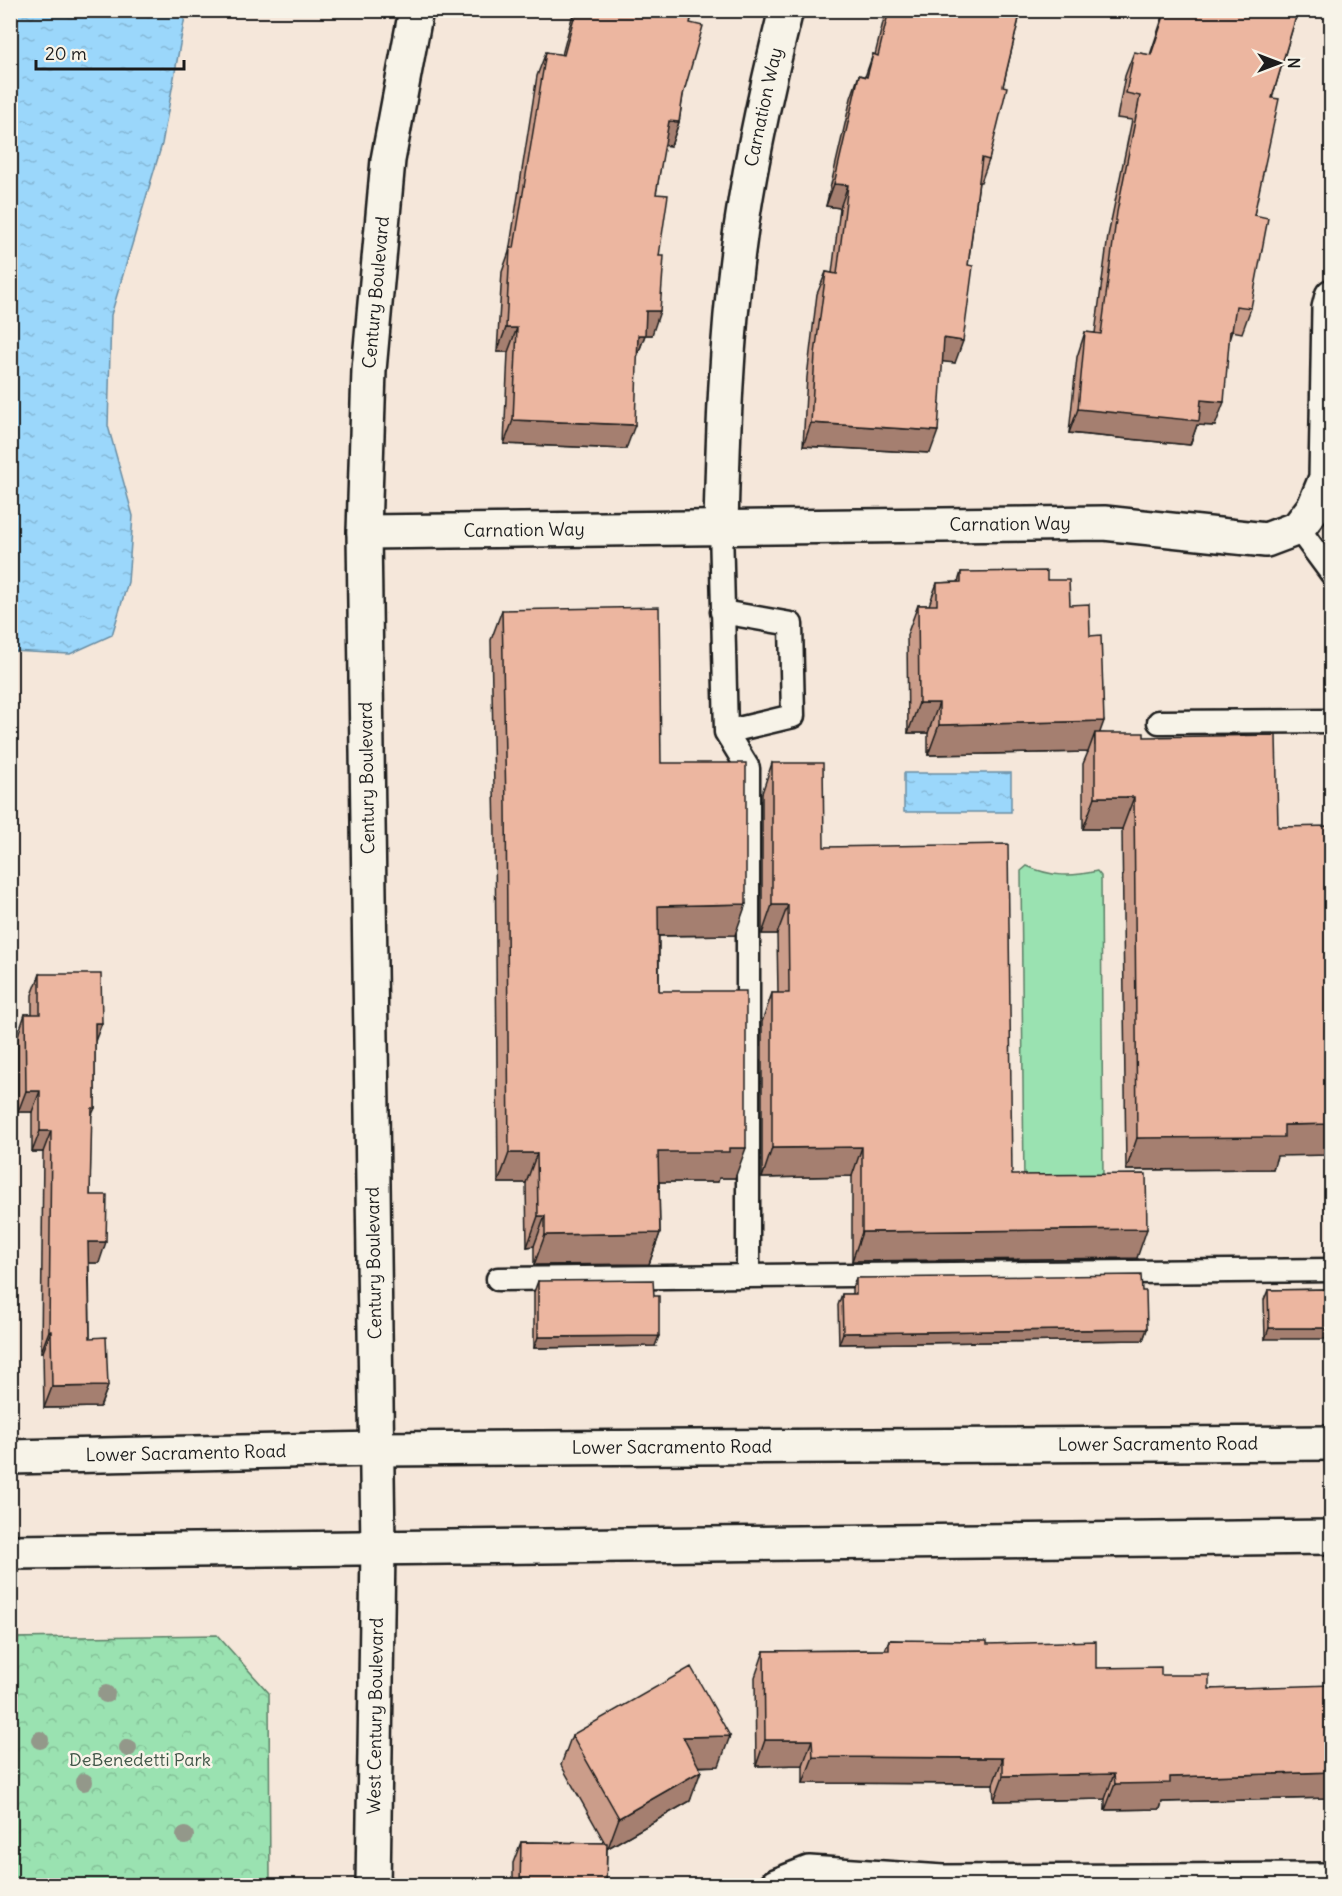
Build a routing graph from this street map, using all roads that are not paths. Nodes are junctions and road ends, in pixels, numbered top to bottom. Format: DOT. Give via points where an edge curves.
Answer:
graph roads {
  1 [pos="416,10"];
  2 [pos="786,10"];
  3 [pos="1332,296"];
  4 [pos="722,527"];
  5 [pos="1298,528"];
  6 [pos="364,532"];
  7 [pos="1332,574"];
  8 [pos="722,612"];
  9 [pos="1332,721"];
  10 [pos="1160,722"];
  11 [pos="726,732"];
  12 [pos="1332,1270"];
  13 [pos="748,1276"];
  14 [pos="498,1279"];
  15 [pos="1332,1443"];
  16 [pos="377,1449"];
  17 [pos="10,1457"];
  18 [pos="1332,1537"];
  19 [pos="378,1548"];
  20 [pos="10,1552"];
  21 [pos="1332,1880"];
  22 [pos="373,1886"];
  23 [pos="776,1886"];
  1 -- 6 [label="street, Century Boulevard" via="388,160 369,370"];
  2 -- 4 [label="street, Carnation Way" via="762,108 738,250 727,352"];
  3 -- 5 [label="street" via="1326,478 1314,507"];
  4 -- 5 [label="street, Carnation Way" via="1104,523 1266,540"];
  4 -- 6 [label="street, Carnation Way"];
  4 -- 8 [label="lane"];
  5 -- 7 [label="lane"];
  6 -- 16 [label="street, Century Boulevard"];
  8 -- 11 [label="lane"];
  8 -- 11 [label="lane" via="791,624 793,716"];
  9 -- 10 [label="lane"];
  11 -- 13 [label="lane" via="748,768"];
  12 -- 13 [label="lane"];
  13 -- 14 [label="lane"];
  15 -- 16 [label="street, Lower Sacramento Road"];
  16 -- 17 [label="street, Lower Sacramento Road"];
  16 -- 19 [label="street, Century Boulevard"];
  18 -- 19 [label="street"];
  19 -- 20 [label="street"];
  19 -- 22 [label="street, West Century Boulevard"];
  21 -- 23 [label="street" via="943,1882 809,1873"];
}
